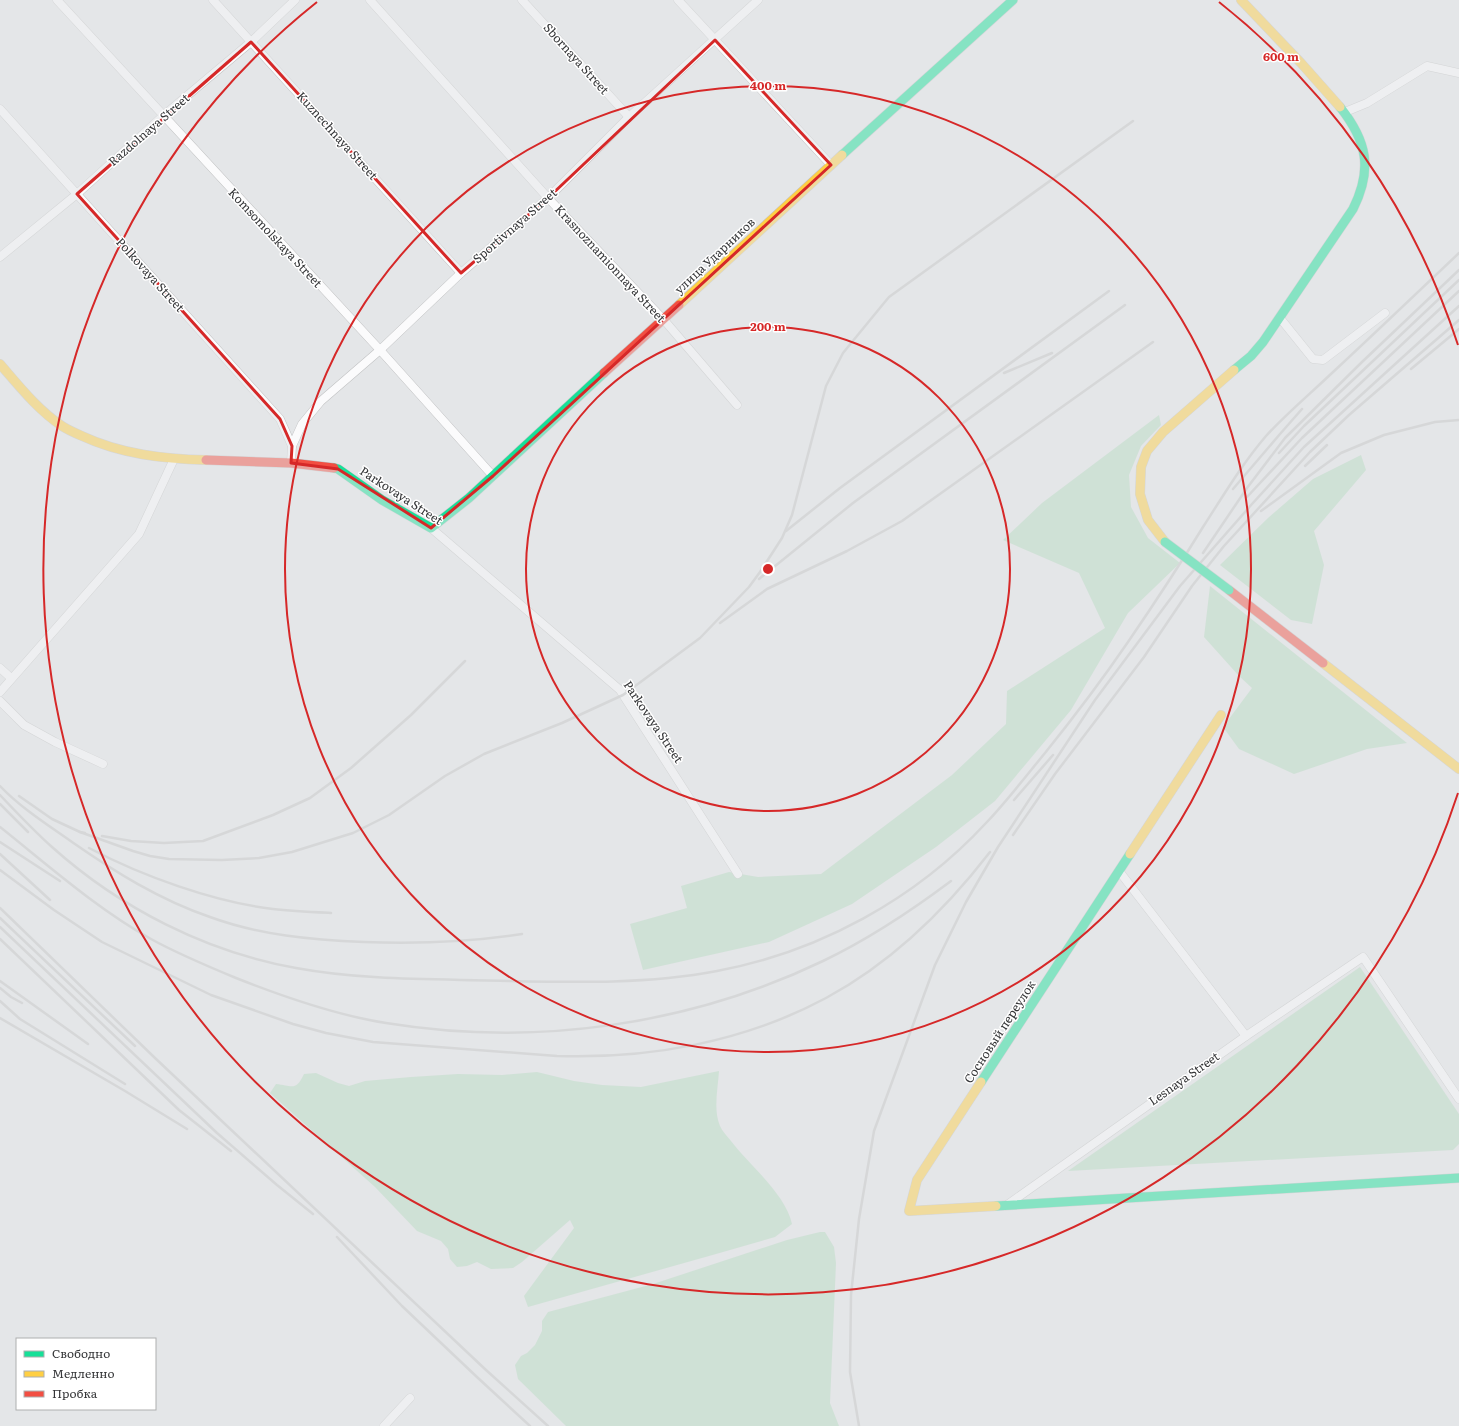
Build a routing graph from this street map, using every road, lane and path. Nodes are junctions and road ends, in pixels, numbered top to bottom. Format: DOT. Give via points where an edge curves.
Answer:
graph roads {
  1 [pos="56,0"];
  2 [pos="213,0"];
  3 [pos="295,0"];
  4 [pos="370,0"];
  5 [pos="522,0"];
  6 [pos="678,0"];
  7 [pos="758,0"];
  8 [pos="1013,0"];
  9 [pos="1241,0"];
  10 [pos="715,40"];
  11 [pos="251,42"];
  12 [pos="1459,73"];
  13 [pos="0,110"];
  14 [pos="1345,112"];
  15 [pos="163,116"];
  16 [pos="629,118"];
  17 [pos="831,165"];
  18 [pos="77,194"];
  19 [pos="548,198"];
  20 [pos="0,257"];
  21 [pos="461,273"];
  22 [pos="1385,313"];
  23 [pos="1280,318"];
  24 [pos="664,320"];
  25 [pos="380,350"];
  26 [pos="0,364"];
  27 [pos="737,404"];
  28 [pos="292,446"];
  29 [pos="174,459"];
  30 [pos="291,463"];
  31 [pos="493,476"];
  32 [pos="431,528"];
  33 [pos="0,668"];
  34 [pos="11,678"];
  35 [pos="0,692"];
  36 [pos="0,701"];
  37 [pos="1221,715"];
  38 [pos="103,764"];
  39 [pos="1459,768"];
  40 [pos="1119,871"];
  41 [pos="738,874"];
  42 [pos="1246,1036"];
  43 [pos="1459,1099"];
  44 [pos="1459,1178"];
  45 [pos="1007,1205"];
  46 [pos="410,1398"];
  47 [pos="384,1426"];
  1 -- 15 [label="street, Komsomolskaya Street"];
  2 -- 11 [label="street, Kuznechnaya Street"];
  3 -- 11 [label="street, Razdolnaya Street"];
  4 -- 19 [label="street, Krasnoznamionnaya Street"];
  5 -- 16 [label="street, Sbornaya Street"];
  6 -- 10 [label="street"];
  7 -- 10 [label="street, Sportivnaya Street"];
  8 -- 17 [label="main road, улица Ударников"];
  9 -- 14 [label="main road" via="1300,60"];
  10 -- 16 [label="street, Sportivnaya Street"];
  10 -- 17 [label="street"];
  11 -- 15 [label="street, Razdolnaya Street"];
  11 -- 21 [label="street, Kuznechnaya Street"];
  12 -- 14 [label="street" via="1427,66 1367,103"];
  13 -- 18 [label="street, Polkovaya Street"];
  14 -- 23 [label="main road" via="1364,148 1365,174 1360,194 1354,209"];
  15 -- 18 [label="street, Razdolnaya Street"];
  15 -- 25 [label="street, Komsomolskaya Street"];
  16 -- 19 [label="street, Sportivnaya Street"];
  17 -- 24 [label="main road, улица Ударников"];
  18 -- 20 [label="street, Razdolnaya Street"];
  18 -- 28 [label="street, Polkovaya Street" via="280,419"];
  19 -- 21 [label="street, Sportivnaya Street"];
  19 -- 24 [label="street, Krasnoznamionnaya Street"];
  21 -- 25 [label="street, Sportivnaya Street"];
  22 -- 23 [label="street" via="1323,360 1312,359"];
  23 -- 39 [label="main road, bridge" via="1251,356 1163,432 1147,451 1141,467 1140,494 1148,520 1165,542"];
  24 -- 27 [label="street, Krasnoznamionnaya Street"];
  24 -- 31 [label="main road, улица Ударников"];
  25 -- 28 [label="street, Sportivnaya Street" via="321,401 302,424"];
  25 -- 31 [label="street, Komsomolskaya Street"];
  26 -- 29 [label="main road, Parkovaya Street" via="38,407 63,427 93,441 128,452"];
  28 -- 30 [label="street, Sportivnaya Street"];
  29 -- 30 [label="main road, Parkovaya Street"];
  29 -- 34 [label="street" via="138,534"];
  30 -- 32 [label="main road, Parkovaya Street" via="338,469 382,500"];
  31 -- 32 [label="main road, улица Ударников"];
  32 -- 41 [label="street, Parkovaya Street" via="620,690"];
  33 -- 34 [label="street"];
  34 -- 35 [label="street"];
  36 -- 38 [label="street" via="24,725"];
  37 -- 40 [label="main road, Сосновый переулок"];
  40 -- 42 [label="street"];
  40 -- 45 [label="main road, Сосновый переулок" via="917,1180 909,1210"];
  42 -- 43 [label="street, Lesnaya Street" via="1363,957"];
  42 -- 45 [label="street, Lesnaya Street"];
  44 -- 45 [label="main road"];
  46 -- 47 [label="street"];
}
